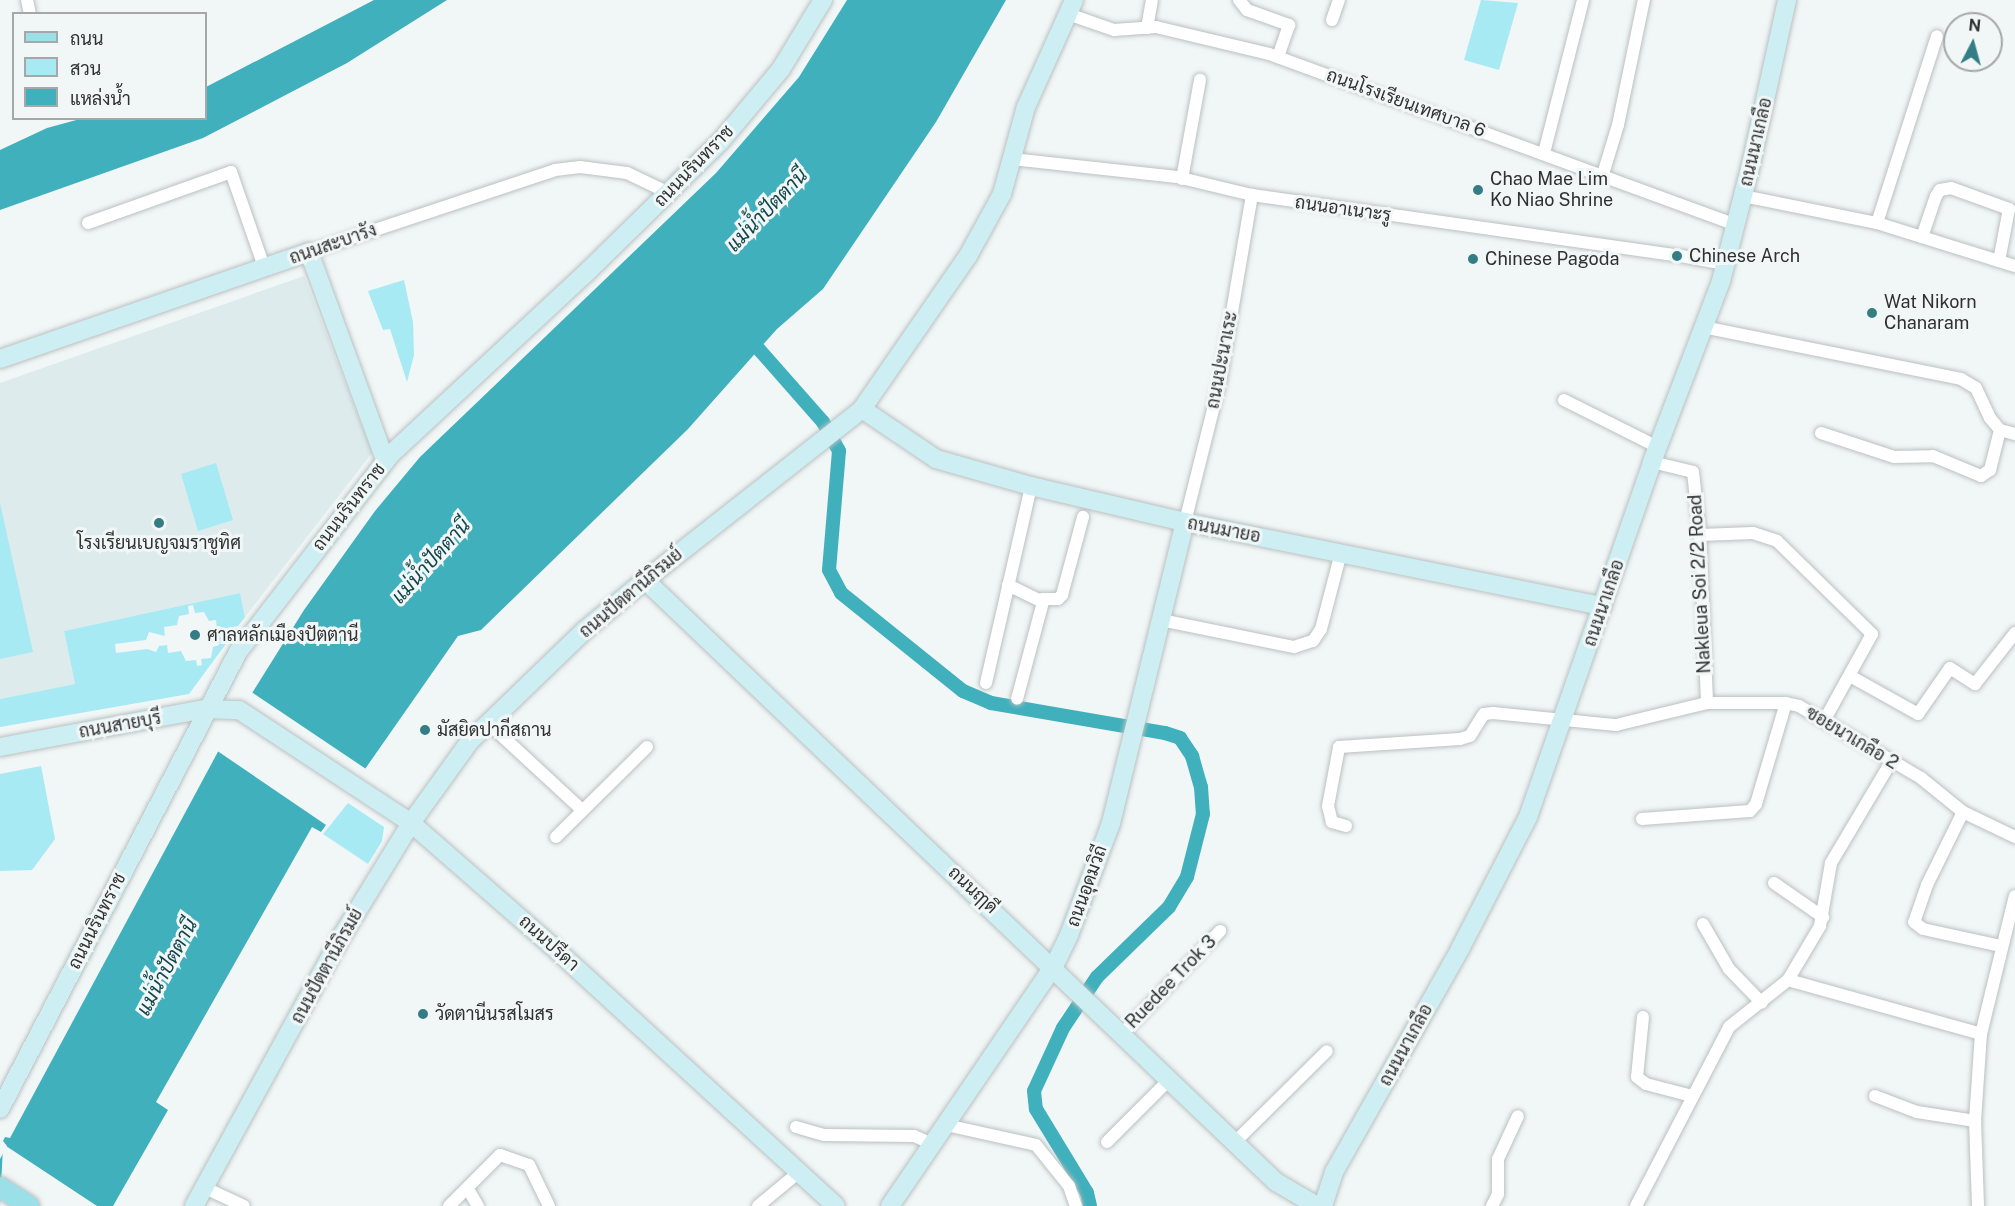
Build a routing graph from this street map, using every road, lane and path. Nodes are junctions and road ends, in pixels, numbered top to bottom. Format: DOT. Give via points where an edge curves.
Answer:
graph roads {
  1 [pos="823,0"];
  2 [pos="1152,0"];
  3 [pos="1239,0"];
  4 [pos="1339,0"];
  5 [pos="1583,0"];
  6 [pos="1644,0"];
  7 [pos="1787,0"];
  8 [pos="1071,7"];
  9 [pos="1332,20"];
  10 [pos="1147,28"];
  11 [pos="1937,36"];
  12 [pos="1278,57"];
  13 [pos="1200,80"];
  14 [pos="1544,153"];
  15 [pos="1012,159"];
  16 [pos="1603,174"];
  17 [pos="1182,179"];
  18 [pos="669,193"];
  19 [pos="1252,195"];
  20 [pos="1743,196"];
  21 [pos="88,223"];
  22 [pos="1877,223"];
  23 [pos="1736,225"];
  24 [pos="1922,237"];
  25 [pos="309,252"];
  26 [pos="1999,261"];
  27 [pos="1725,264"];
  28 [pos="2015,266"];
  29 [pos="264,267"];
  30 [pos="1703,327"];
  31 [pos="0,360"];
  32 [pos="1564,400"];
  33 [pos="862,409"];
  34 [pos="2000,430"];
  35 [pos="1821,433"];
  36 [pos="2015,434"];
  37 [pos="1655,454"];
  38 [pos="385,460"];
  39 [pos="1031,486"];
  40 [pos="1083,517"];
  41 [pos="1185,522"];
  42 [pos="1700,535"];
  43 [pos="1341,553"];
  44 [pos="645,580"];
  45 [pos="1008,585"];
  46 [pos="1042,599"];
  47 [pos="1603,606"];
  48 [pos="1161,620"];
  49 [pos="2015,633"];
  50 [pos="1850,676"];
  51 [pos="986,683"];
  52 [pos="1017,699"];
  53 [pos="1707,703"];
  54 [pos="1786,703"];
  55 [pos="206,709"];
  56 [pos="239,710"];
  57 [pos="1564,721"];
  58 [pos="1824,721"];
  59 [pos="488,723"];
  60 [pos="0,747"];
  61 [pos="647,747"];
  62 [pos="1891,762"];
  63 [pos="582,810"];
  64 [pos="1963,812"];
  65 [pos="1642,819"];
  66 [pos="411,823"];
  67 [pos="1346,826"];
  68 [pos="556,837"];
  69 [pos="2015,837"];
  70 [pos="1774,884"];
  71 [pos="2015,896"];
  72 [pos="1822,917"];
  73 [pos="1703,924"];
  74 [pos="1220,931"];
  75 [pos="2000,946"];
  76 [pos="1054,966"];
  77 [pos="1788,980"];
  78 [pos="1761,1003"];
  79 [pos="1643,1017"];
  80 [pos="1123,1033"];
  81 [pos="1981,1034"];
  82 [pos="1327,1051"];
  83 [pos="1170,1079"];
  84 [pos="1692,1096"];
  85 [pos="1875,1096"];
  86 [pos="0,1109"];
  87 [pos="1518,1116"];
  88 [pos="1976,1121"];
  89 [pos="946,1125"];
  90 [pos="796,1127"];
  91 [pos="1107,1142"];
  92 [pos="1235,1142"];
  93 [pos="933,1144"];
  94 [pos="798,1172"];
  95 [pos="1334,1172"];
  96 [pos="0,1187"];
  97 [pos="203,1187"];
  98 [pos="468,1189"];
  99 [pos="1305,1202"];
  100 [pos="29,1206"];
  101 [pos="194,1206"];
  102 [pos="244,1206"];
  103 [pos="449,1206"];
  104 [pos="478,1206"];
  105 [pos="549,1206"];
  106 [pos="758,1206"];
  107 [pos="836,1206"];
  108 [pos="890,1206"];
  109 [pos="1076,1206"];
  110 [pos="1323,1206"];
  111 [pos="1492,1206"];
  112 [pos="1636,1206"];
  113 [pos="1978,1206"];
  1 -- 18 [label="street, ถนนนรินทราช" via="781,69 720,142"];
  2 -- 10 [label="street"];
  3 -- 12 [label="street" via="1247,10 1289,25"];
  4 -- 9 [label="street"];
  5 -- 14 [label="street"];
  6 -- 16 [label="street" via="1618,125"];
  7 -- 20 [label="street, ถนนนาเกลือ"];
  8 -- 10 [label="street, ถนนโรงเรียนเทศบาล 6" via="1114,30"];
  8 -- 15 [label="street, ถนนปัตตานีภิรมย์" via="1026,107"];
  10 -- 12 [label="street, ถนนโรงเรียนเทศบาล 6"];
  11 -- 22 [label="street"];
  12 -- 14 [label="street, ถนนโรงเรียนเทศบาล 6"];
  13 -- 17 [label="street"];
  14 -- 16 [label="street, ถนนโรงเรียนเทศบาล 6"];
  15 -- 17 [label="street, ถนนอาเนาะรู"];
  15 -- 33 [label="street, ถนนปัตตานีภิรมย์" via="1002,194 968,256"];
  16 -- 23 [label="street, ถนนโรงเรียนเทศบาล 6"];
  17 -- 19 [label="street, ถนนอาเนาะรู"];
  18 -- 25 [label="street, ถนนสะบารัง" via="627,173 580,167 555,170"];
  18 -- 38 [label="street, ถนนนรินทราช"];
  19 -- 27 [label="street, ถนนอาเนาะรู"];
  19 -- 41 [label="street, ถนนปะนาเระ" via="1220,382"];
  20 -- 22 [label="street"];
  20 -- 23 [label="street, ถนนนาเกลือ"];
  21 -- 29 [label="street" via="231,172"];
  22 -- 24 [label="street"];
  23 -- 27 [label="street, ถนนนาเกลือ"];
  24 -- 26 [label="street"];
  24 -- 26 [label="street" via="1936,196 1940,190 1951,188 2009,208"];
  25 -- 29 [label="street, ถนนสะบารัง"];
  25 -- 38 [label="street"];
  26 -- 28 [label="street"];
  27 -- 30 [label="street, ถนนนาเกลือ"];
  29 -- 31 [label="street, ถนนสะบารัง"];
  30 -- 34 [label="street" via="1960,379 1976,388"];
  30 -- 37 [label="street, ถนนนาเกลือ"];
  32 -- 37 [label="street"];
  33 -- 39 [label="street, ถนนมายอ" via="936,459"];
  33 -- 44 [label="street, ถนนปัตตานีภิรมย์"];
  34 -- 35 [label="street" via="1990,470 1981,476 1933,456 1894,457"];
  34 -- 36 [label="street"];
  37 -- 42 [label="street, Nakleua Soi 2/2 Road" via="1693,472"];
  37 -- 47 [label="street, ถนนนาเกลือ"];
  38 -- 55 [label="street, ถนนนรินทราช" via="238,652"];
  39 -- 41 [label="street, ถนนมายอ"];
  39 -- 45 [label="street"];
  40 -- 46 [label="street" via="1062,595 1058,599"];
  41 -- 43 [label="street, ถนนมายอ"];
  41 -- 48 [label="street, ถนนอุดมวิถี"];
  42 -- 50 [label="street" via="1753,533 1777,541 1872,634 1858,654"];
  42 -- 53 [label="street, Nakleua Soi 2/2 Road"];
  43 -- 47 [label="street, ถนนมายอ"];
  43 -- 48 [label="street" via="1321,629 1313,641 1294,647"];
  44 -- 59 [label="street, ถนนปัตตานีภิรมย์"];
  44 -- 76 [label="street, ถนนฤๅดี"];
  45 -- 46 [label="street"];
  45 -- 51 [label="street" via="1002,628"];
  46 -- 52 [label="street"];
  47 -- 57 [label="street, ถนนนาเกลือ"];
  48 -- 76 [label="street, ถนนอุดมวิถี" via="1111,823 1070,935"];
  49 -- 50 [label="street" via="1975,684 1950,668 1918,714"];
  50 -- 58 [label="street"];
  53 -- 54 [label="street, ซอยนาเกลือ 2"];
  53 -- 57 [label="street, ซอยนาเกลือ 2" via="1616,725"];
  54 -- 58 [label="street, ซอยนาเกลือ 2"];
  54 -- 65 [label="street" via="1756,804 1750,811"];
  55 -- 56 [label="street, ถนนสายบุรี"];
  55 -- 60 [label="street, ถนนสายบุรี"];
  55 -- 86 [label="street, ถนนนรินทราช"];
  56 -- 66 [label="street, ถนนปรีดา"];
  57 -- 67 [label="street, ซอยนาเกลือ 2" via="1493,712 1484,714 1470,736 1460,739 1339,747 1328,806 1332,822"];
  57 -- 95 [label="street, ถนนนาเกลือ" via="1521,831 1460,949"];
  58 -- 62 [label="street, ซอยนาเกลือ 2"];
  59 -- 63 [label="street"];
  59 -- 66 [label="street, ถนนปัตตานีภิรมย์" via="470,741"];
  61 -- 63 [label="street"];
  62 -- 64 [label="street, ซอยนาเกลือ 2" via="1921,778"];
  62 -- 72 [label="street" via="1832,863"];
  63 -- 68 [label="street"];
  64 -- 69 [label="street, ซอยนาเกลือ 2"];
  64 -- 75 [label="street" via="1927,885 1914,922 1923,929"];
  66 -- 94 [label="street, ถนนปรีดา" via="551,945"];
  66 -- 97 [label="street, ถนนปัตตานีภิรมย์" via="343,934"];
  70 -- 72 [label="street"];
  71 -- 75 [label="street"];
  72 -- 77 [label="street"];
  73 -- 78 [label="street" via="1729,969"];
  74 -- 80 [label="street, Ruedee Trok 3"];
  75 -- 81 [label="street"];
  76 -- 80 [label="street, ถนนฤๅดี"];
  76 -- 89 [label="street, ถนนอุดมวิถี"];
  77 -- 78 [label="street"];
  77 -- 81 [label="street"];
  78 -- 84 [label="street" via="1729,1027"];
  79 -- 84 [label="street" via="1637,1077 1646,1084"];
  80 -- 83 [label="street, ถนนฤๅดี"];
  81 -- 88 [label="street"];
  82 -- 92 [label="street"];
  83 -- 91 [label="street"];
  83 -- 92 [label="street, ถนนฤๅดี"];
  84 -- 112 [label="street"];
  85 -- 88 [label="street" via="1917,1112"];
  87 -- 111 [label="street" via="1498,1159 1498,1194"];
  88 -- 113 [label="street"];
  89 -- 93 [label="street, ถนนอุดมวิถี"];
  89 -- 109 [label="street" via="1030,1141 1068,1186"];
  90 -- 93 [label="street" via="824,1135 914,1137"];
  92 -- 99 [label="street, ถนนฤๅดี" via="1276,1182"];
  93 -- 108 [label="street, ถนนอุดมวิถี"];
  94 -- 106 [label="street"];
  94 -- 107 [label="street, ถนนปรีดา"];
  95 -- 99 [label="street, ถนนนาเกลือ"];
  95 -- 110 [label="street, ถนนนาเกลือ"];
  96 -- 100 [label="main road"];
  97 -- 101 [label="street, ถนนปัตตานีภิรมย์"];
  97 -- 102 [label="street"];
  98 -- 103 [label="street"];
  98 -- 104 [label="street"];
  98 -- 105 [label="street" via="501,1155 529,1165"];
}
